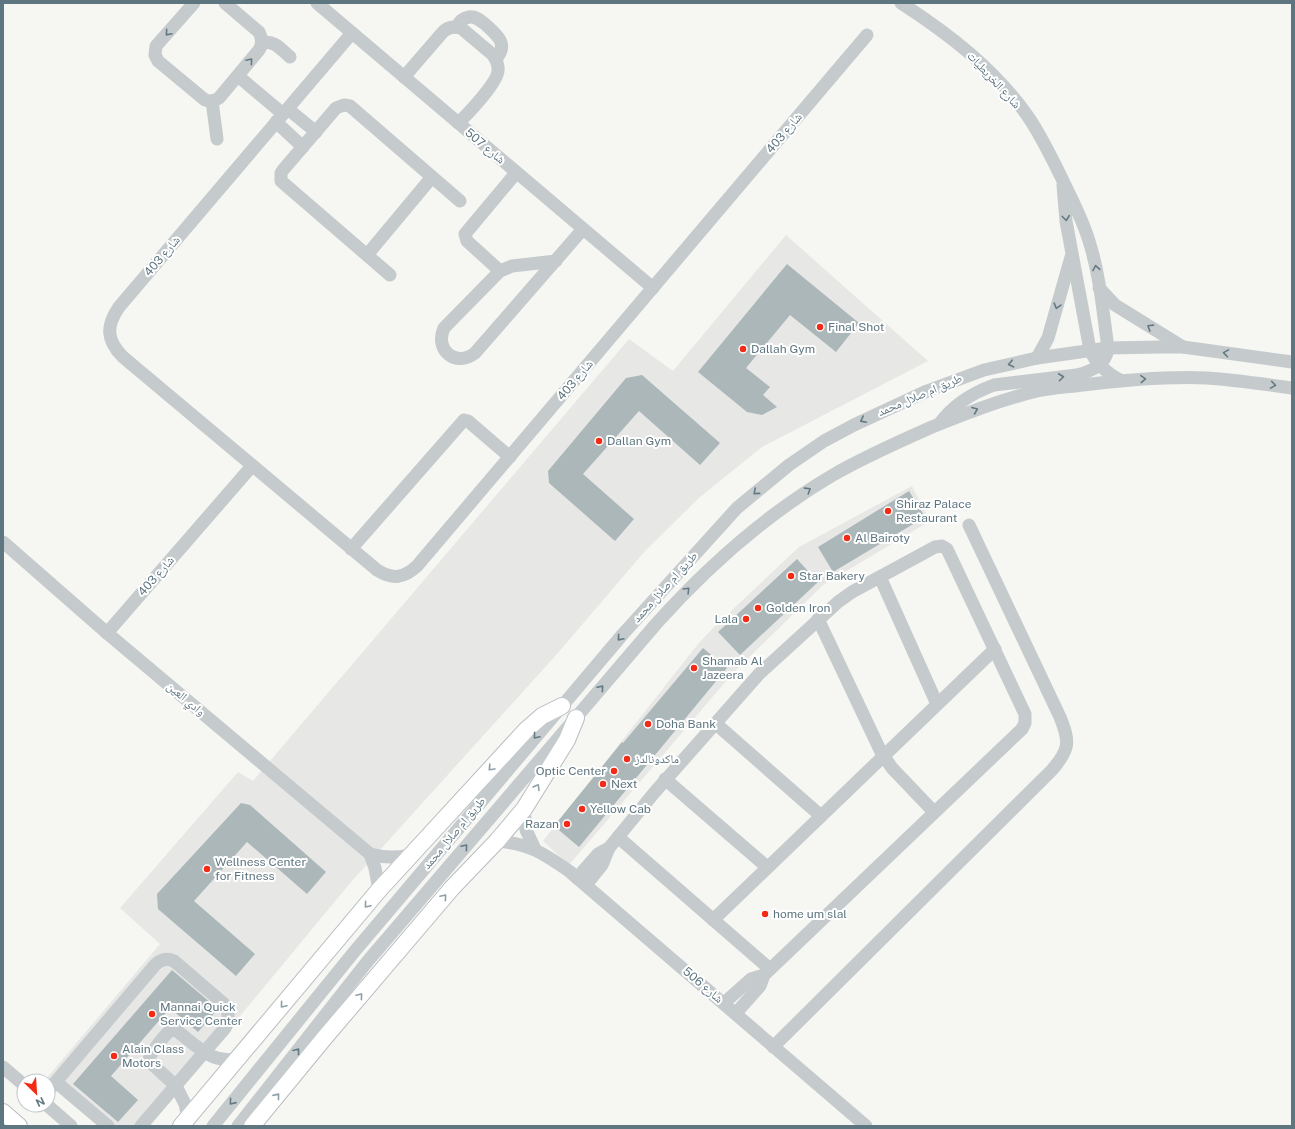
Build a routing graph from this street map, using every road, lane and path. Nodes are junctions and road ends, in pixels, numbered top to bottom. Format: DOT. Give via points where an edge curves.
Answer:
graph roads {
  1 [pos="194,3"];
  2 [pos="225,3"];
  3 [pos="317,3"];
  4 [pos="901,3"];
  5 [pos="456,27"];
  6 [pos="352,33"];
  7 [pos="867,35"];
  8 [pos="262,43"];
  9 [pos="290,57"];
  10 [pos="496,59"];
  11 [pos="238,76"];
  12 [pos="404,78"];
  13 [pos="212,101"];
  14 [pos="282,115"];
  15 [pos="458,124"];
  16 [pos="316,132"];
  17 [pos="217,139"];
  18 [pos="303,147"];
  19 [pos="516,172"];
  20 [pos="432,177"];
  21 [pos="1063,180"];
  22 [pos="460,201"];
  23 [pos="583,229"];
  24 [pos="367,255"];
  25 [pos="1072,256"];
  26 [pos="556,261"];
  27 [pos="500,270"];
  28 [pos="390,275"];
  29 [pos="653,288"];
  30 [pos="1099,288"];
  31 [pos="1108,348"];
  32 [pos="1184,348"];
  33 [pos="1090,350"];
  34 [pos="1038,358"];
  35 [pos="1292,362"];
  36 [pos="1100,365"];
  37 [pos="1120,380"];
  38 [pos="1292,388"];
  39 [pos="939,425"];
  40 [pos="510,457"];
  41 [pos="252,466"];
  42 [pos="969,525"];
  43 [pos="3,542"];
  44 [pos="351,549"];
  45 [pos="880,577"];
  46 [pos="818,619"];
  47 [pos="108,633"];
  48 [pos="995,649"];
  49 [pos="937,704"];
  50 [pos="562,706"];
  51 [pos="576,718"];
  52 [pos="715,723"];
  53 [pos="884,756"];
  54 [pos="666,779"];
  55 [pos="524,809"];
  56 [pos="934,812"];
  57 [pos="821,816"];
  58 [pos="618,837"];
  59 [pos="497,841"];
  60 [pos="535,849"];
  61 [pos="370,854"];
  62 [pos="410,854"];
  63 [pos="767,867"];
  64 [pos="581,882"];
  65 [pos="379,890"];
  66 [pos="713,920"];
  67 [pos="767,972"];
  68 [pos="724,1003"];
  69 [pos="736,1013"];
  70 [pos="773,1046"];
  71 [pos="204,1053"];
  72 [pos="239,1058"];
  73 [pos="3,1067"];
  74 [pos="16,1078"];
  75 [pos="56,1081"];
  76 [pos="176,1086"];
  77 [pos="56,1089"];
  78 [pos="3,1112"];
  79 [pos="56,1113"];
  80 [pos="185,1122"];
  81 [pos="19,1126"];
  82 [pos="71,1126"];
  83 [pos="108,1126"];
  84 [pos="141,1126"];
  85 [pos="212,1126"];
  86 [pos="238,1126"];
  87 [pos="252,1126"];
  88 [pos="866,1126"];
  1 -- 13 [label="street, one-way" via="156,46 155,55 158,61 205,100"];
  2 -- 8 [label="street" via="258,32"];
  3 -- 6 [label="street, شارع 507"];
  4 -- 21 [label="street, شارع الخريطيات" via="952,38 1003,87 1032,123"];
  5 -- 10 [label="street" via="464,30"];
  5 -- 10 [label="street" via="469,17 479,20 501,41 501,51"];
  5 -- 12 [label="street" via="445,30"];
  6 -- 12 [label="street, شارع 507"];
  6 -- 14 [label="street, شارع 403"];
  7 -- 29 [label="street, شارع 403"];
  8 -- 9 [label="street" via="274,44"];
  11 -- 8 [label="street, one-way"];
  10 -- 15 [label="street" via="496,79"];
  11 -- 13 [label="street" via="219,98"];
  11 -- 14 [label="street"];
  12 -- 15 [label="street, شارع 507"];
  13 -- 17 [label="street"];
  14 -- 16 [label="street"];
  14 -- 18 [label="street"];
  14 -- 41 [label="street, شارع 403" via="119,307 112,316 109,328 115,350"];
  15 -- 19 [label="street, شارع 507"];
  16 -- 18 [label="street"];
  16 -- 20 [label="street" via="336,108 340,105 350,106"];
  18 -- 24 [label="street" via="281,173 281,181"];
  19 -- 23 [label="street, شارع 507"];
  19 -- 27 [label="street" via="465,234 467,242"];
  20 -- 22 [label="street"];
  20 -- 24 [label="street"];
  21 -- 25 [label="street, شارع الخريطيات, one-way"];
  30 -- 21 [label="street, شارع الخريطيات, one-way" via="1089,240"];
  23 -- 26 [label="street"];
  23 -- 29 [label="street, شارع 507"];
  24 -- 28 [label="street"];
  25 -- 33 [label="street, شارع الخريطيات"];
  25 -- 34 [label="street, one-way" via="1048,338"];
  26 -- 27 [label="street" via="512,266"];
  26 -- 27 [label="street" via="475,353 462,359 453,357 443,347 441,337 444,328"];
  29 -- 40 [label="street, شارع 403"];
  30 -- 31 [label="street, شارع الخريطيات"];
  32 -- 30 [label="street, one-way" via="1115,305"];
  31 -- 32 [label="street, طريق ام صلال محمد"];
  31 -- 33 [label="street, طريق ام صلال محمد"];
  31 -- 36 [label="street" via="1107,355"];
  35 -- 32 [label="street, طريق ام صلال محمد, one-way"];
  33 -- 34 [label="street, طريق ام صلال محمد"];
  33 -- 36 [label="street, شارع الخريطيات"];
  34 -- 50 [label="street, طريق ام صلال محمد, one-way" via="984,370 927,391 849,427 790,465 737,508"];
  36 -- 37 [label="street, شارع الخريطيات"];
  39 -- 36 [label="street, one-way" via="963,400 983,389 994,385 1077,375"];
  37 -- 38 [label="street, طريق ام صلال محمد, one-way" via="1206,378"];
  39 -- 37 [label="street, طريق ام صلال محمد, one-way" via="998,401 1018,396"];
  51 -- 39 [label="street, طريق ام صلال محمد, one-way" via="682,595 738,542 787,504 833,475 867,456"];
  40 -- 44 [label="street, شارع 403" via="410,572 398,576 384,575"];
  40 -- 44 [label="street" via="464,420"];
  41 -- 44 [label="street, شارع 403"];
  41 -- 47 [label="street, شارع 403"];
  42 -- 70 [label="street" via="1060,716 1066,732 1063,758"];
  43 -- 47 [label="street, وادي العين"];
  45 -- 46 [label="street" via="852,592"];
  45 -- 48 [label="street" via="935,547 945,547"];
  45 -- 49 [label="street"];
  46 -- 52 [label="street" via="759,674"];
  46 -- 53 [label="street"];
  47 -- 61 [label="street, وادي العين"];
  48 -- 49 [label="street"];
  48 -- 56 [label="street" via="1025,714 1025,723 1022,729"];
  49 -- 53 [label="street"];
  50 -- 62 [label="main road, one-way" via="542,716 526,730"];
  50 -- 85 [label="street, طريق ام صلال محمد, one-way" via="354,952"];
  55 -- 51 [label="main road, one-way" via="567,740"];
  86 -- 51 [label="street, طريق ام صلال محمد, one-way" via="367,962"];
  52 -- 54 [label="street"];
  52 -- 57 [label="street"];
  53 -- 56 [label="street" via="892,768"];
  53 -- 57 [label="street"];
  54 -- 58 [label="street"];
  54 -- 63 [label="street"];
  55 -- 59 [label="main road"];
  55 -- 60 [label="street" via="526,830"];
  56 -- 67 [label="street"];
  57 -- 63 [label="street"];
  58 -- 64 [label="street" via="609,848 602,865"];
  58 -- 66 [label="street"];
  59 -- 60 [label="street, شارع 506"];
  87 -- 59 [label="main road, one-way" via="452,888"];
  60 -- 64 [label="street, شارع 506" via="561,865"];
  61 -- 62 [label="street, وادي العين" via="394,858"];
  61 -- 65 [label="street"];
  62 -- 65 [label="main road"];
  63 -- 66 [label="street"];
  64 -- 68 [label="street, شارع 506"];
  65 -- 72 [label="main road, one-way"];
  66 -- 67 [label="street"];
  67 -- 68 [label="street" via="751,979"];
  67 -- 69 [label="street" via="760,986"];
  68 -- 69 [label="street, شارع 506"];
  69 -- 70 [label="street, شارع 506"];
  70 -- 88 [label="street, شارع 506"];
  71 -- 72 [label="street" via="221,1060"];
  71 -- 75 [label="street" via="225,1028 229,1018 227,1008 174,961 166,959 155,965"];
  71 -- 76 [label="street"];
  71 -- 76 [label="street" via="177,1031 172,1030 168,1033 150,1055 149,1060"];
  72 -- 80 [label="main road"];
  73 -- 74 [label="street"];
  76 -- 80 [label="street" via="185,1104"];
  76 -- 84 [label="street"];
  77 -- 83 [label="street"];
  78 -- 81 [label="main road"];
  79 -- 82 [label="street"];
}
